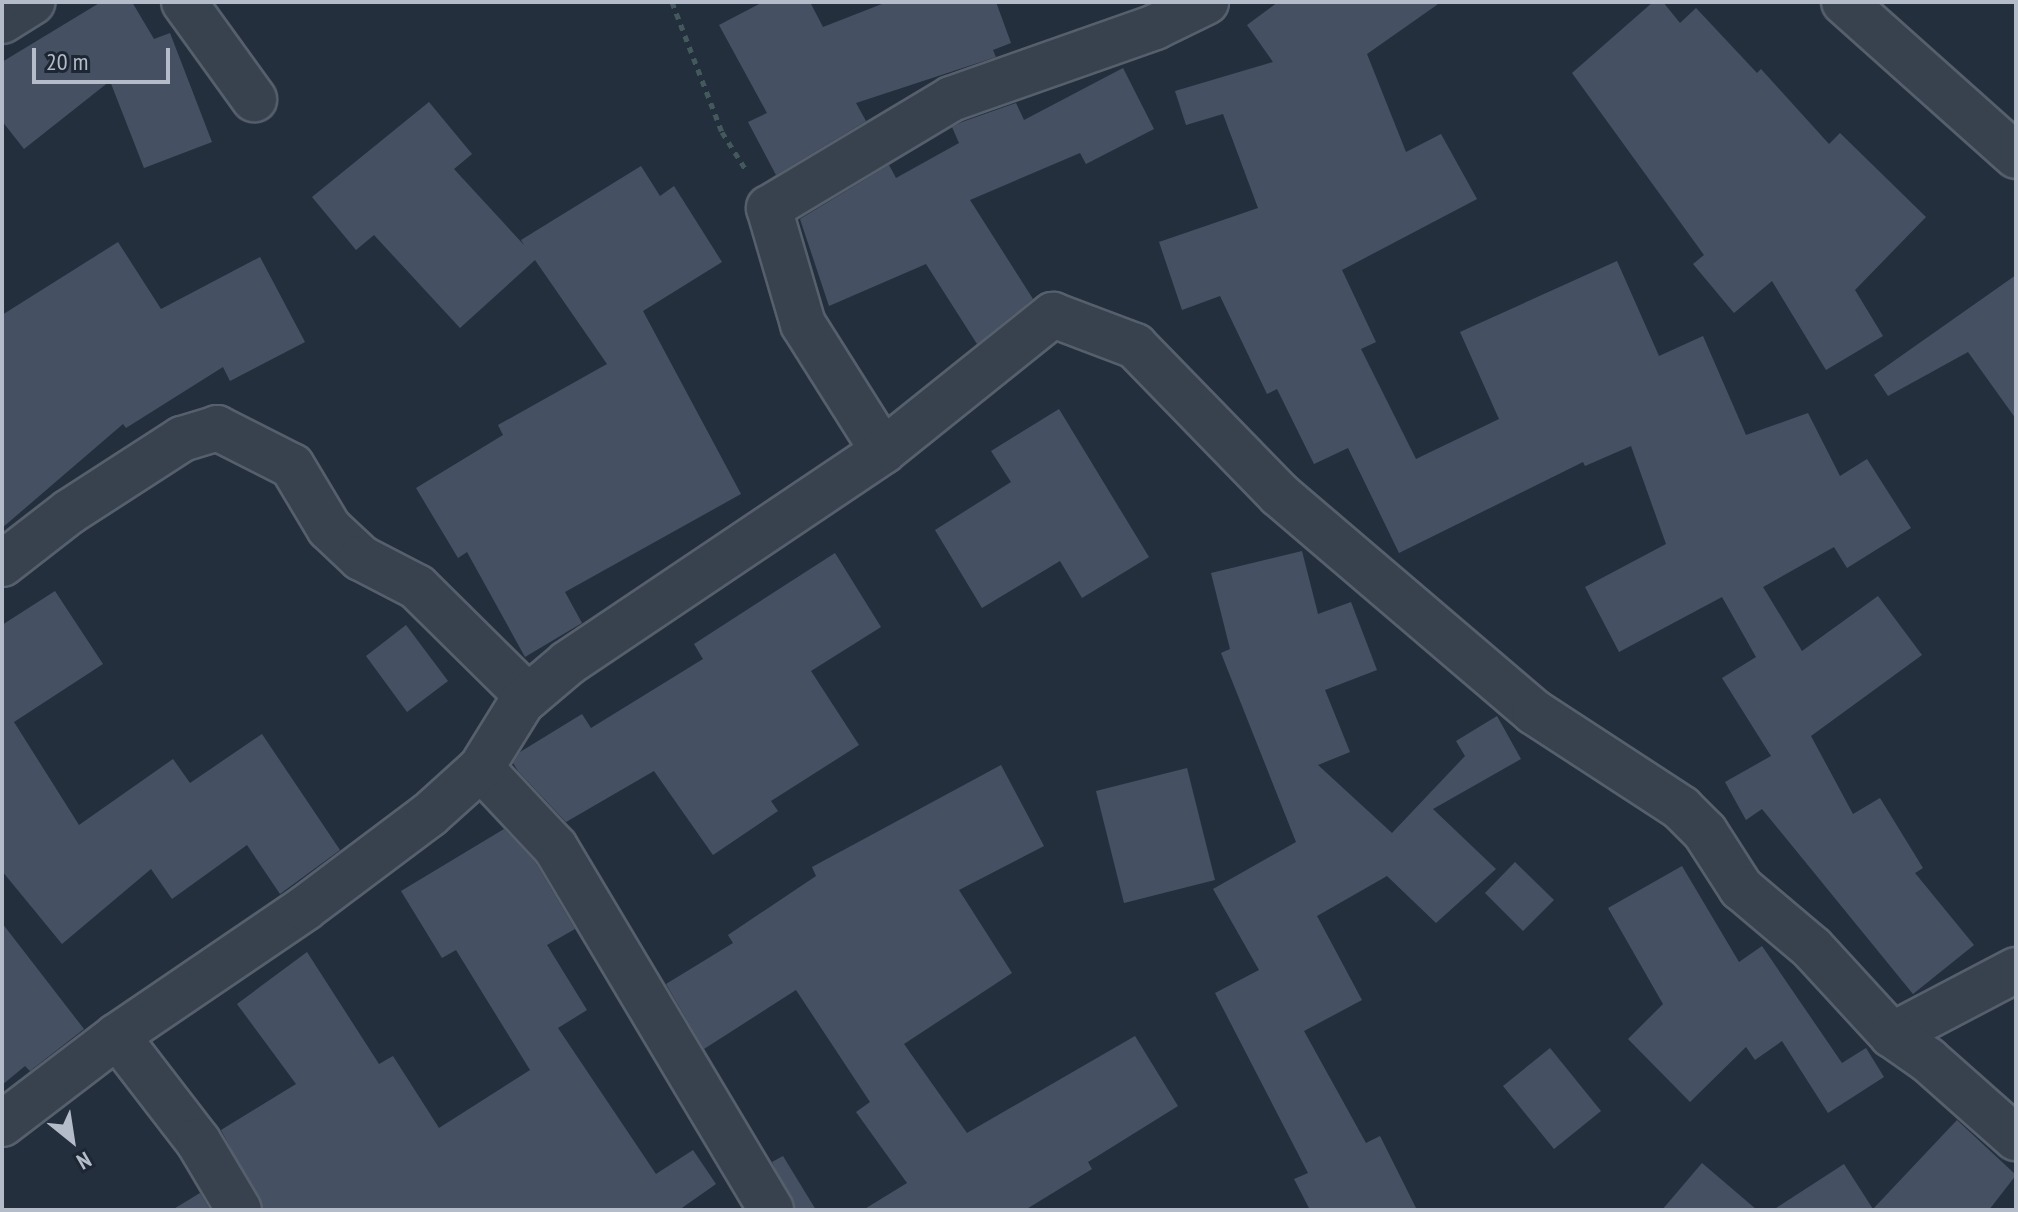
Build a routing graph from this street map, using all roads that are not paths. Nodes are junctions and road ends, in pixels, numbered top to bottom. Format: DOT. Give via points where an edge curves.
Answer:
graph roads {
  1 [pos="32,2"];
  2 [pos="184,2"];
  3 [pos="1206,2"];
  4 [pos="1844,2"];
  5 [pos="2,21"];
  6 [pos="254,99"];
  7 [pos="2016,156"];
  8 [pos="883,451"];
  9 [pos="2,564"];
  10 [pos="528,697"];
  11 [pos="481,768"];
  12 [pos="2016,970"];
  13 [pos="1892,1035"];
  14 [pos="117,1036"];
  15 [pos="2,1124"];
  16 [pos="2016,1138"];
  17 [pos="239,1210"];
  18 [pos="771,1210"];
  1 -- 5 [label="street"];
  2 -- 6 [label="street"];
  3 -- 8 [label="street" via="1155,27 951,99 769,208 803,324"];
  4 -- 7 [label="street"];
  8 -- 10 [label="street" via="568,663"];
  8 -- 13 [label="street" via="1053,315 1135,346 1280,495 1534,712 1681,808 1705,832 1741,888 1812,948"];
  9 -- 10 [label="street" via="69,512 182,439 217,428 292,466 329,528 361,558 417,587"];
  10 -- 11 [label="street"];
  11 -- 14 [label="street" via="429,815 305,908"];
  11 -- 18 [label="street" via="555,847"];
  12 -- 13 [label="street"];
  13 -- 16 [label="street"];
  14 -- 15 [label="street"];
  14 -- 17 [label="street" via="198,1141"];
}
